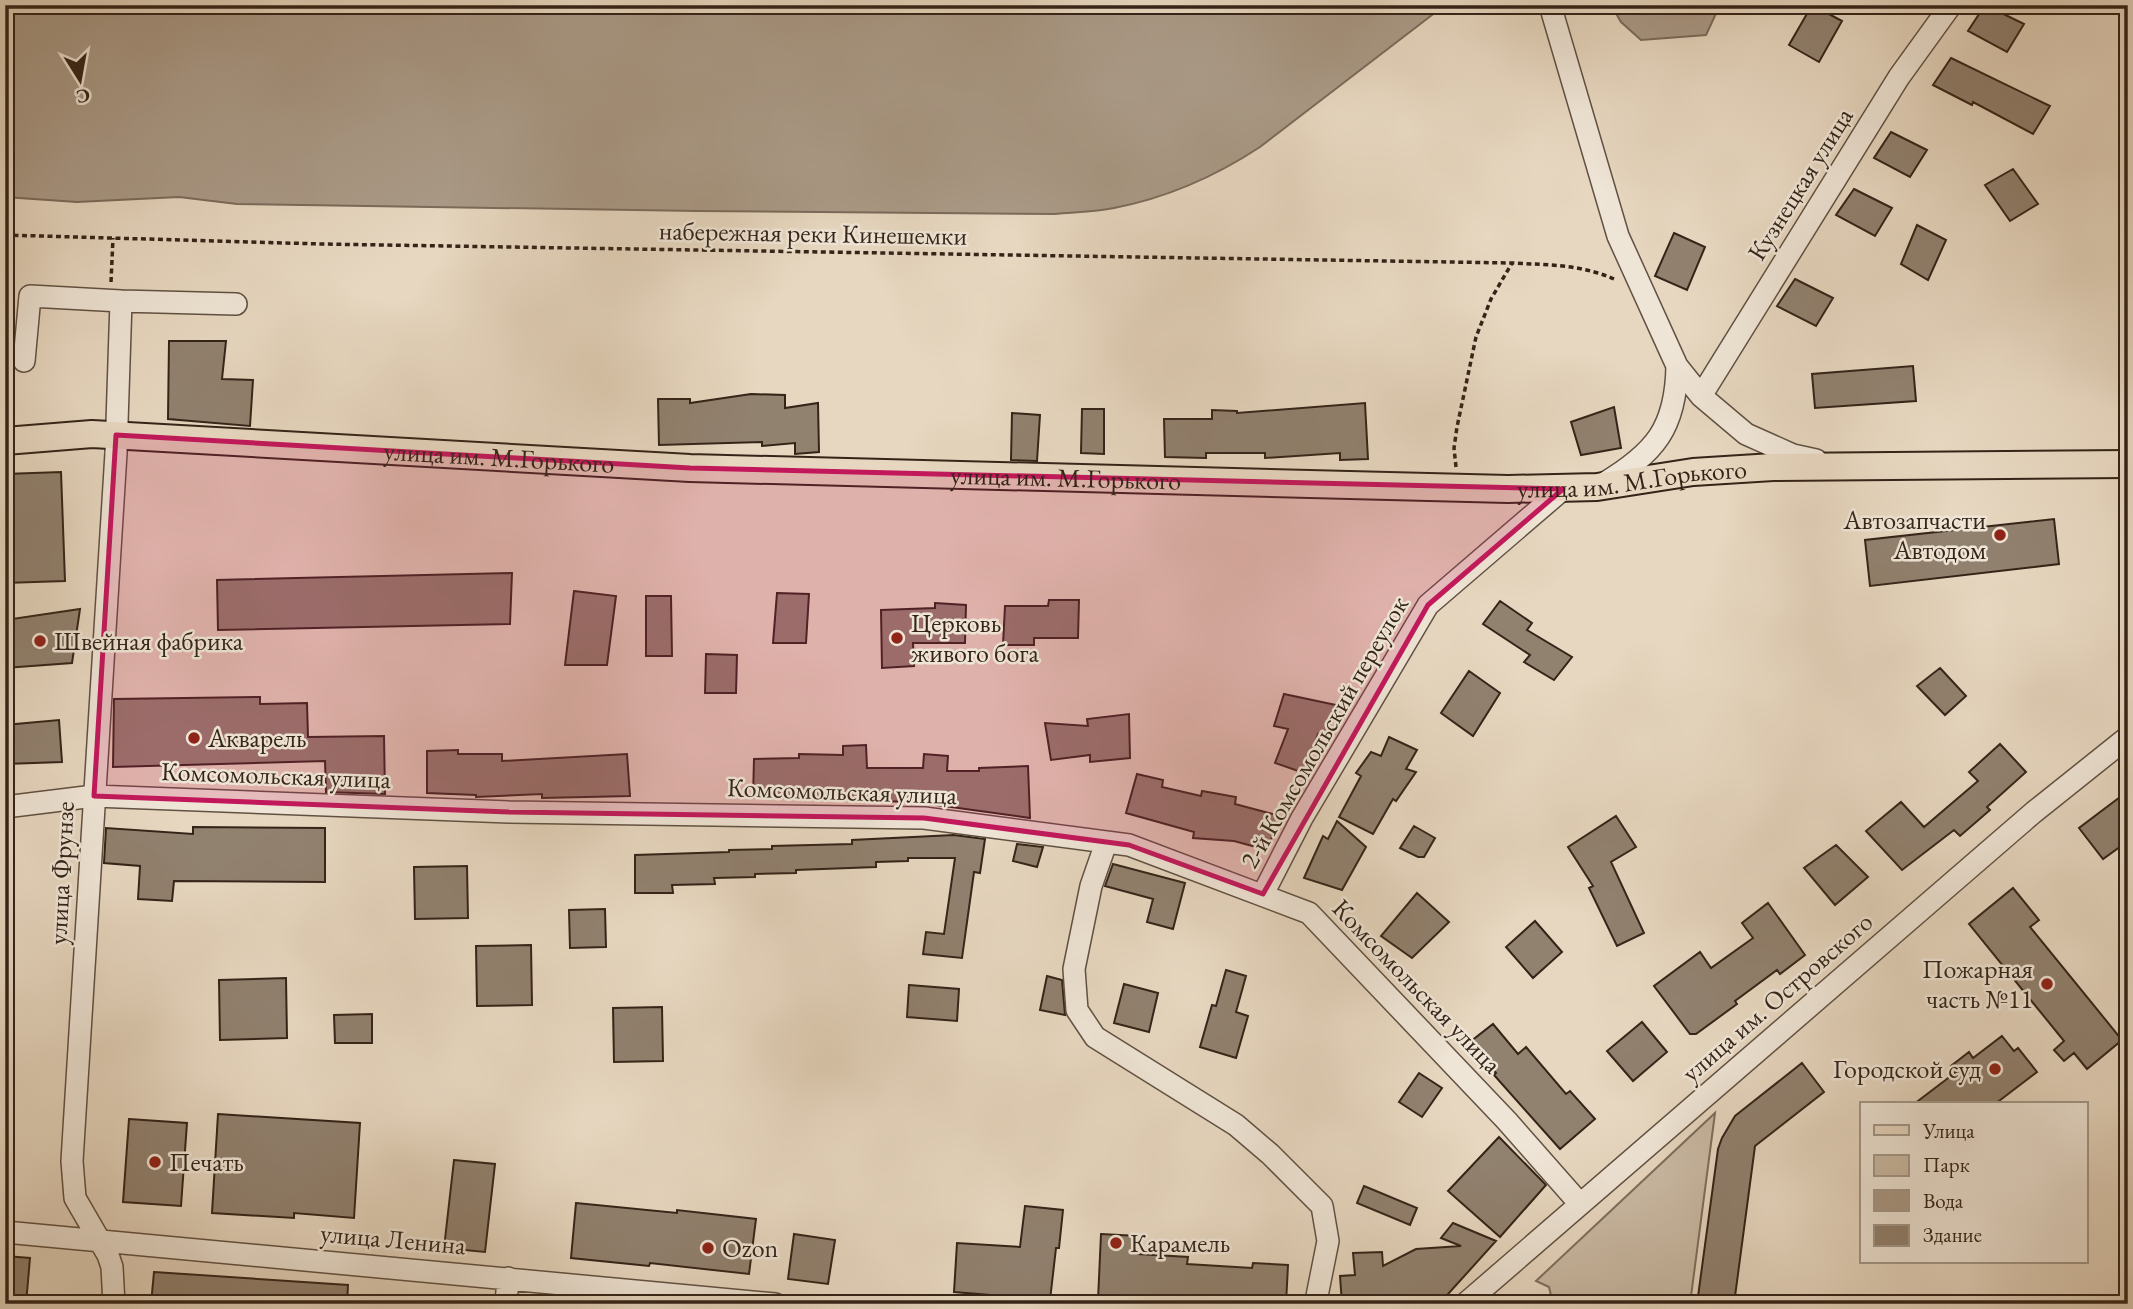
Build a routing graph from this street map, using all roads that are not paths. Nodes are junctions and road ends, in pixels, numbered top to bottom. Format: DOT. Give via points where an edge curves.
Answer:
graph roads {
  1 [pos="1550,5"];
  2 [pos="1951,5"];
  3 [pos="116,301"];
  4 [pos="236,304"];
  5 [pos="24,361"];
  6 [pos="1677,366"];
  7 [pos="1701,396"];
  8 [pos="116,436"];
  9 [pos="5,441"];
  10 [pos="2128,464"];
  11 [pos="1842,466"];
  12 [pos="1597,487"];
  13 [pos="1563,489"];
  14 [pos="2128,737"];
  15 [pos="94,796"];
  16 [pos="5,807"];
  17 [pos="1106,844"];
  18 [pos="1263,894"];
  19 [pos="1580,1204"];
  20 [pos="5,1232"];
  21 [pos="98,1241"];
  22 [pos="508,1278"];
  23 [pos="114,1304"];
  24 [pos="506,1304"];
  25 [pos="775,1304"];
  26 [pos="1318,1304"];
  27 [pos="1465,1304"];
  1 -- 6 [label="street" via="1618,236"];
  2 -- 7 [label="street, Кузнецкая улица" via="1899,77"];
  3 -- 4 [label="street"];
  3 -- 5 [label="street" via="30,296"];
  3 -- 8 [label="street, улица Фрунзе"];
  6 -- 7 [label="street"];
  6 -- 12 [label="street" via="1672,409 1663,433 1632,466"];
  7 -- 11 [label="street" via="1746,434 1793,454"];
  8 -- 9 [label="main road, улица им. М.Горького"];
  8 -- 13 [label="main road, улица им. М.Горького" via="690,468"];
  8 -- 15 [label="street, улица Фрунзе"];
  10 -- 11 [label="main road, улица им. М.Горького"];
  11 -- 12 [label="main road, улица им. М.Горького" via="1728,468"];
  12 -- 13 [label="main road, улица им. М.Горького"];
  13 -- 18 [label="street, 2-й Комсомольский переулок" via="1428,604"];
  14 -- 19 [label="street, улица им. Островского" via="2034,812"];
  15 -- 16 [label="street, Комсомольская улица"];
  15 -- 17 [label="street, Комсомольская улица" via="509,812 924,818"];
  15 -- 21 [label="street, улица Фрунзе" via="72,1161 75,1198"];
  17 -- 18 [label="street, Комсомольская улица" via="1129,845"];
  17 -- 26 [label="street" via="1091,886 1074,969 1077,1010 1095,1037 1236,1125 1322,1206 1328,1241"];
  18 -- 19 [label="street, Комсомольская улица" via="1309,913 1339,941"];
  19 -- 27 [label="street, улица им. Островского"];
  20 -- 21 [label="street, улица Ленина"];
  21 -- 22 [label="street, улица Ленина"];
  21 -- 23 [label="street, улица Фрунзе" via="112,1266"];
  22 -- 24 [label="street"];
  22 -- 25 [label="street, улица Ленина"];
}
